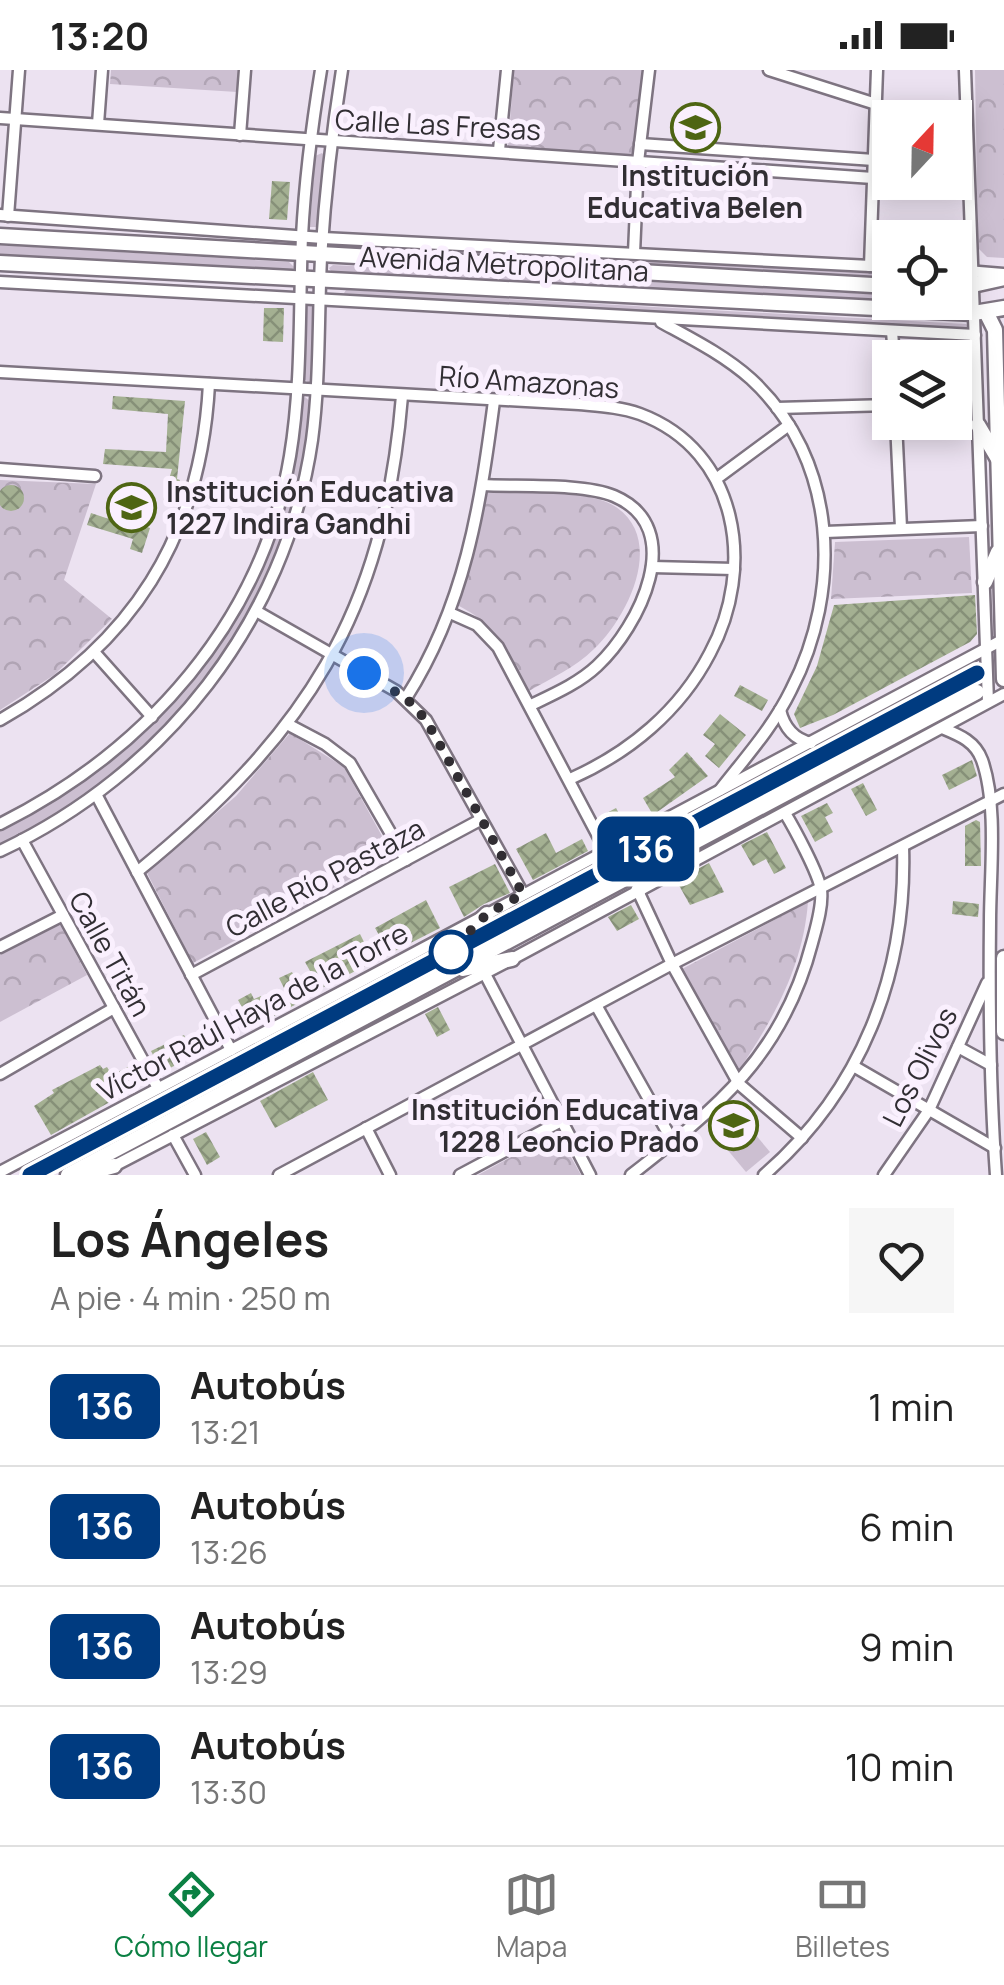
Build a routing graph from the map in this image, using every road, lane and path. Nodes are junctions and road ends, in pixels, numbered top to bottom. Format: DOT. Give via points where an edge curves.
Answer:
graph roads {
  1 [pos="19,70"];
  2 [pos="102,70"];
  3 [pos="244,70"];
  4 [pos="321,70"];
  5 [pos="342,70"];
  6 [pos="508,70"];
  7 [pos="649,70"];
  8 [pos="768,70"];
  9 [pos="877,70"];
  10 [pos="965,70"];
  11 [pos="876,100"];
  12 [pos="872,103"];
  13 [pos="0,118"];
  14 [pos="15,119"];
  15 [pos="98,124"];
  16 [pos="240,135"];
  17 [pos="310,141"];
  18 [pos="330,142"];
  19 [pos="640,144"];
  20 [pos="499,150"];
  21 [pos="872,160"];
  22 [pos="638,162"];
  23 [pos="872,178"];
  24 [pos="872,200"];
  25 [pos="4,216"];
  26 [pos="970,220"];
  27 [pos="0,236"];
  28 [pos="302,237"];
  29 [pos="323,238"];
  30 [pos="634,253"];
  31 [pos="302,255"];
  32 [pos="322,256"];
  33 [pos="0,263"];
  34 [pos="870,266"];
  35 [pos="1004,276"];
  36 [pos="301,279"];
  37 [pos="972,279"];
  38 [pos="320,280"];
  39 [pos="0,282"];
  40 [pos="872,285"];
  41 [pos="301,298"];
  42 [pos="320,299"];
  43 [pos="1004,308"];
  44 [pos="980,312"];
  45 [pos="656,319"];
  46 [pos="892,331"];
  47 [pos="974,335"];
  48 [pos="893,340"];
  49 [pos="0,372"];
  50 [pos="208,384"];
  51 [pos="296,389"];
  52 [pos="316,390"];
  53 [pos="402,396"];
  54 [pos="494,401"];
  55 [pos="872,405"];
  56 [pos="778,408"];
  57 [pos="789,425"];
  58 [pos="978,426"];
  59 [pos="897,440"];
  60 [pos="998,460"];
  61 [pos="0,469"];
  62 [pos="95,476"];
  63 [pos="716,478"];
  64 [pos="482,486"];
  65 [pos="982,526"];
  66 [pos="901,528"];
  67 [pos="824,532"];
  68 [pos="1001,546"];
  69 [pos="652,566"];
  70 [pos="734,570"];
  71 [pos="985,582"];
  72 [pos="256,611"];
  73 [pos="450,613"];
  74 [pos="1004,639"];
  75 [pos="988,647"];
  76 [pos="95,653"];
  77 [pos="332,655"];
  78 [pos="977,673"];
  79 [pos="1004,679"];
  80 [pos="1004,694"];
  81 [pos="983,697"];
  82 [pos="406,698"];
  83 [pos="531,706"];
  84 [pos="780,710"];
  85 [pos="152,717"];
  86 [pos="0,720"];
  87 [pos="289,725"];
  88 [pos="942,728"];
  89 [pos="812,744"];
  90 [pos="570,779"];
  91 [pos="1004,794"];
  92 [pos="96,796"];
  93 [pos="714,797"];
  94 [pos="989,801"];
  95 [pos="785,813"];
  96 [pos="480,820"];
  97 [pos="0,824"];
  98 [pos="22,840"];
  99 [pos="903,847"];
  100 [pos="649,848"];
  101 [pos="0,851"];
  102 [pos="606,851"];
  103 [pos="406,860"];
  104 [pos="655,863"];
  105 [pos="137,872"];
  106 [pos="821,890"];
  107 [pos="638,891"];
  108 [pos="523,894"];
  109 [pos="63,914"];
  110 [pos="487,914"];
  111 [pos="0,948"];
  112 [pos="445,956"];
  113 [pos="1004,958"];
  114 [pos="512,960"];
  115 [pos="672,964"];
  116 [pos="452,971"];
  117 [pos="485,974"];
  118 [pos="192,975"];
  119 [pos="990,977"];
  120 [pos="1003,996"];
  121 [pos="596,1005"];
  122 [pos="114,1008"];
  123 [pos="990,1009"];
  124 [pos="1004,1032"];
  125 [pos="522,1044"];
  126 [pos="958,1047"];
  127 [pos="231,1050"];
  128 [pos="991,1065"];
  129 [pos="854,1067"];
  130 [pos="0,1074"];
  131 [pos="739,1084"];
  132 [pos="158,1088"];
  133 [pos="929,1110"];
  134 [pos="562,1120"];
  135 [pos="366,1128"];
  136 [pos="173,1134"];
  137 [pos="802,1138"];
  138 [pos="673,1142"];
  139 [pos="995,1148"];
  140 [pos="114,1166"];
  141 [pos="0,1172"];
  142 [pos="993,1172"];
  143 [pos="30,1175"];
  144 [pos="68,1175"];
  145 [pos="80,1175"];
  146 [pos="96,1175"];
  147 [pos="195,1175"];
  148 [pos="279,1175"];
  149 [pos="390,1175"];
  150 [pos="460,1175"];
  151 [pos="590,1175"];
  152 [pos="631,1175"];
  153 [pos="764,1175"];
  154 [pos="884,1175"];
  1 -- 14 [label="street"];
  2 -- 15 [label="street"];
  3 -- 16 [label="street"];
  4 -- 17 [label="street"];
  5 -- 18 [label="street"];
  6 -- 20 [label="street"];
  7 -- 19 [label="street"];
  8 -- 12 [label="street"];
  9 -- 11 [label="street"];
  10 -- 26 [label="street"];
  13 -- 14 [label="street, Calle Las Fresas"];
  14 -- 15 [label="street, Calle Las Fresas"];
  14 -- 25 [label="street"];
  15 -- 16 [label="street, Calle Las Fresas"];
  16 -- 17 [label="street, Calle Las Fresas"];
  17 -- 18 [label="street, Calle Las Fresas"];
  17 -- 28 [label="street"];
  18 -- 20 [label="street, Calle Las Fresas"];
  18 -- 29 [label="street"];
  19 -- 21 [label="street"];
  19 -- 22 [label="street"];
  20 -- 22 [label="street, Calle Las Fresas"];
  22 -- 23 [label="street, Calle Las Fresas"];
  22 -- 30 [label="street"];
  24 -- 34 [label="street"];
  25 -- 28 [label="street, Avenida Metropolitana"];
  27 -- 31 [label="main road, Avenida Metropolitana"];
  28 -- 29 [label="street, Avenida Metropolitana"];
  28 -- 31 [label="street"];
  29 -- 30 [label="street, Avenida Metropolitana"];
  29 -- 32 [label="street"];
  30 -- 34 [label="street, Avenida Metropolitana"];
  31 -- 32 [label="main road, Avenida Metropolitana"];
  31 -- 36 [label="street"];
  32 -- 38 [label="street"];
  32 -- 40 [label="main road, Avenida Metropolitana"];
  33 -- 36 [label="main road, Avenida Metropolitana"];
  35 -- 37 [label="main road"];
  36 -- 38 [label="main road, Avenida Metropolitana"];
  36 -- 41 [label="street"];
  37 -- 44 [label="street"];
  38 -- 42 [label="street"];
  38 -- 44 [label="main road, Avenida Metropolitana"];
  39 -- 41 [label="street, Avenida Metropolitana"];
  41 -- 42 [label="street, Avenida Metropolitana"];
  41 -- 51 [label="street"];
  42 -- 45 [label="street, Avenida Metropolitana"];
  42 -- 52 [label="street"];
  43 -- 44 [label="main road, Avenida Metropolitana"];
  44 -- 47 [label="street"];
  44 -- 60 [label="main road" via="995,330"];
  45 -- 46 [label="street, Avenida Metropolitana"];
  45 -- 56 [label="street" via="726,358"];
  46 -- 47 [label="street, Avenida Metropolitana"];
  46 -- 48 [label="street"];
  47 -- 58 [label="street"];
  49 -- 50 [label="street, Río Amazonas"];
  50 -- 51 [label="street, Río Amazonas"];
  50 -- 76 [label="street" via="200,455 179,526 143,594"];
  51 -- 52 [label="street, Río Amazonas"];
  51 -- 85 [label="street" via="285,481 258,566 217,639"];
  52 -- 53 [label="street, Río Amazonas"];
  52 -- 72 [label="street" via="297,511"];
  53 -- 54 [label="street, Río Amazonas"];
  53 -- 77 [label="street" via="378,542"];
  54 -- 63 [label="street, Río Amazonas" via="640,414 687,442"];
  54 -- 64 [label="street"];
  55 -- 56 [label="street"];
  56 -- 57 [label="street"];
  57 -- 63 [label="street"];
  57 -- 67 [label="street" via="814,476"];
  58 -- 60 [label="main road"];
  58 -- 65 [label="street"];
  59 -- 66 [label="street"];
  60 -- 68 [label="main road"];
  61 -- 62 [label="street"];
  63 -- 70 [label="street, Río Amazonas" via="732,516"];
  64 -- 69 [label="street" via="593,490 620,498 646,525"];
  64 -- 73 [label="street"];
  65 -- 66 [label="street"];
  65 -- 71 [label="street"];
  66 -- 67 [label="street"];
  67 -- 84 [label="street" via="819,615"];
  68 -- 71 [label="main road"];
  68 -- 74 [label="main road"];
  69 -- 70 [label="street"];
  69 -- 83 [label="street" via="640,606 615,647 585,675"];
  70 -- 90 [label="street, Río Amazonas" via="718,636 691,684 638,740"];
  71 -- 75 [label="street"];
  72 -- 77 [label="street"];
  72 -- 92 [label="street" via="186,713"];
  73 -- 82 [label="street"];
  73 -- 83 [label="street" via="489,635"];
  74 -- 75 [label="street, Víctor Raúl Haya de la Torre"];
  74 -- 79 [label="main road"];
  75 -- 81 [label="street"];
  75 -- 89 [label="street, Víctor Raúl Haya de la Torre"];
  76 -- 85 [label="street"];
  76 -- 86 [label="street"];
  77 -- 82 [label="street"];
  77 -- 87 [label="street"];
  78 -- 100 [label="main road"];
  80 -- 81 [label="street"];
  81 -- 88 [label="street"];
  81 -- 104 [label="main road"];
  82 -- 96 [label="street" via="432,730"];
  83 -- 90 [label="street"];
  84 -- 89 [label="street" via="787,729"];
  84 -- 93 [label="street"];
  85 -- 97 [label="street" via="84,776"];
  87 -- 103 [label="street" via="350,763"];
  87 -- 105 [label="street" via="188,831"];
  88 -- 94 [label="street" via="975,746"];
  88 -- 95 [label="street"];
  89 -- 93 [label="street, Víctor Raúl Haya de la Torre"];
  90 -- 102 [label="street"];
  91 -- 94 [label="street"];
  92 -- 98 [label="street"];
  92 -- 105 [label="street"];
  93 -- 102 [label="street, Víctor Raúl Haya de la Torre"];
  94 -- 99 [label="street"];
  94 -- 119 [label="street"];
  95 -- 106 [label="street"];
  95 -- 107 [label="street"];
  96 -- 103 [label="street, Calle Río Pastaza"];
  96 -- 108 [label="street"];
  98 -- 101 [label="street"];
  98 -- 109 [label="street, Calle Titán"];
  99 -- 106 [label="street"];
  99 -- 129 [label="street" via="893,965"];
  100 -- 102 [label="main road"];
  100 -- 112 [label="main road"];
  102 -- 108 [label="street, Víctor Raúl Haya de la Torre"];
  103 -- 118 [label="street, Calle Río Pastaza"];
  104 -- 107 [label="main road"];
  104 -- 116 [label="main road"];
  105 -- 118 [label="street"];
  106 -- 115 [label="street"];
  106 -- 131 [label="street" via="799,984"];
  107 -- 114 [label="street"];
  107 -- 115 [label="street"];
  108 -- 110 [label="street, Víctor Raúl Haya de la Torre"];
  109 -- 111 [label="street"];
  109 -- 122 [label="street, Calle Titán"];
  110 -- 112 [label="main road"];
  110 -- 127 [label="street, Víctor Raúl Haya de la Torre"];
  112 -- 143 [label="main road"];
  113 -- 120 [label="main road"];
  114 -- 116 [label="main road"];
  114 -- 117 [label="street"];
  115 -- 121 [label="street"];
  115 -- 131 [label="street"];
  116 -- 144 [label="main road"];
  117 -- 125 [label="street"];
  117 -- 136 [label="street"];
  118 -- 127 [label="street"];
  119 -- 123 [label="street"];
  119 -- 126 [label="street, Los Olivos"];
  120 -- 123 [label="main road"];
  120 -- 124 [label="main road"];
  121 -- 125 [label="street"];
  121 -- 138 [label="street"];
  122 -- 130 [label="street"];
  122 -- 132 [label="street, Calle Titán"];
  123 -- 128 [label="street"];
  125 -- 134 [label="street"];
  125 -- 135 [label="street"];
  126 -- 128 [label="street"];
  126 -- 133 [label="street, Los Olivos"];
  127 -- 132 [label="street, Víctor Raúl Haya de la Torre"];
  128 -- 139 [label="street"];
  129 -- 133 [label="street"];
  129 -- 137 [label="street"];
  131 -- 137 [label="street"];
  131 -- 138 [label="street"];
  132 -- 141 [label="street, Víctor Raúl Haya de la Torre"];
  133 -- 139 [label="street"];
  133 -- 154 [label="street, Los Olivos"];
  134 -- 150 [label="street"];
  134 -- 151 [label="street"];
  135 -- 148 [label="street"];
  135 -- 149 [label="street"];
  136 -- 140 [label="street"];
  136 -- 147 [label="street"];
  137 -- 153 [label="street"];
  138 -- 152 [label="street"];
  139 -- 142 [label="street"];
  140 -- 145 [label="main road"];
  140 -- 146 [label="street"];
}
